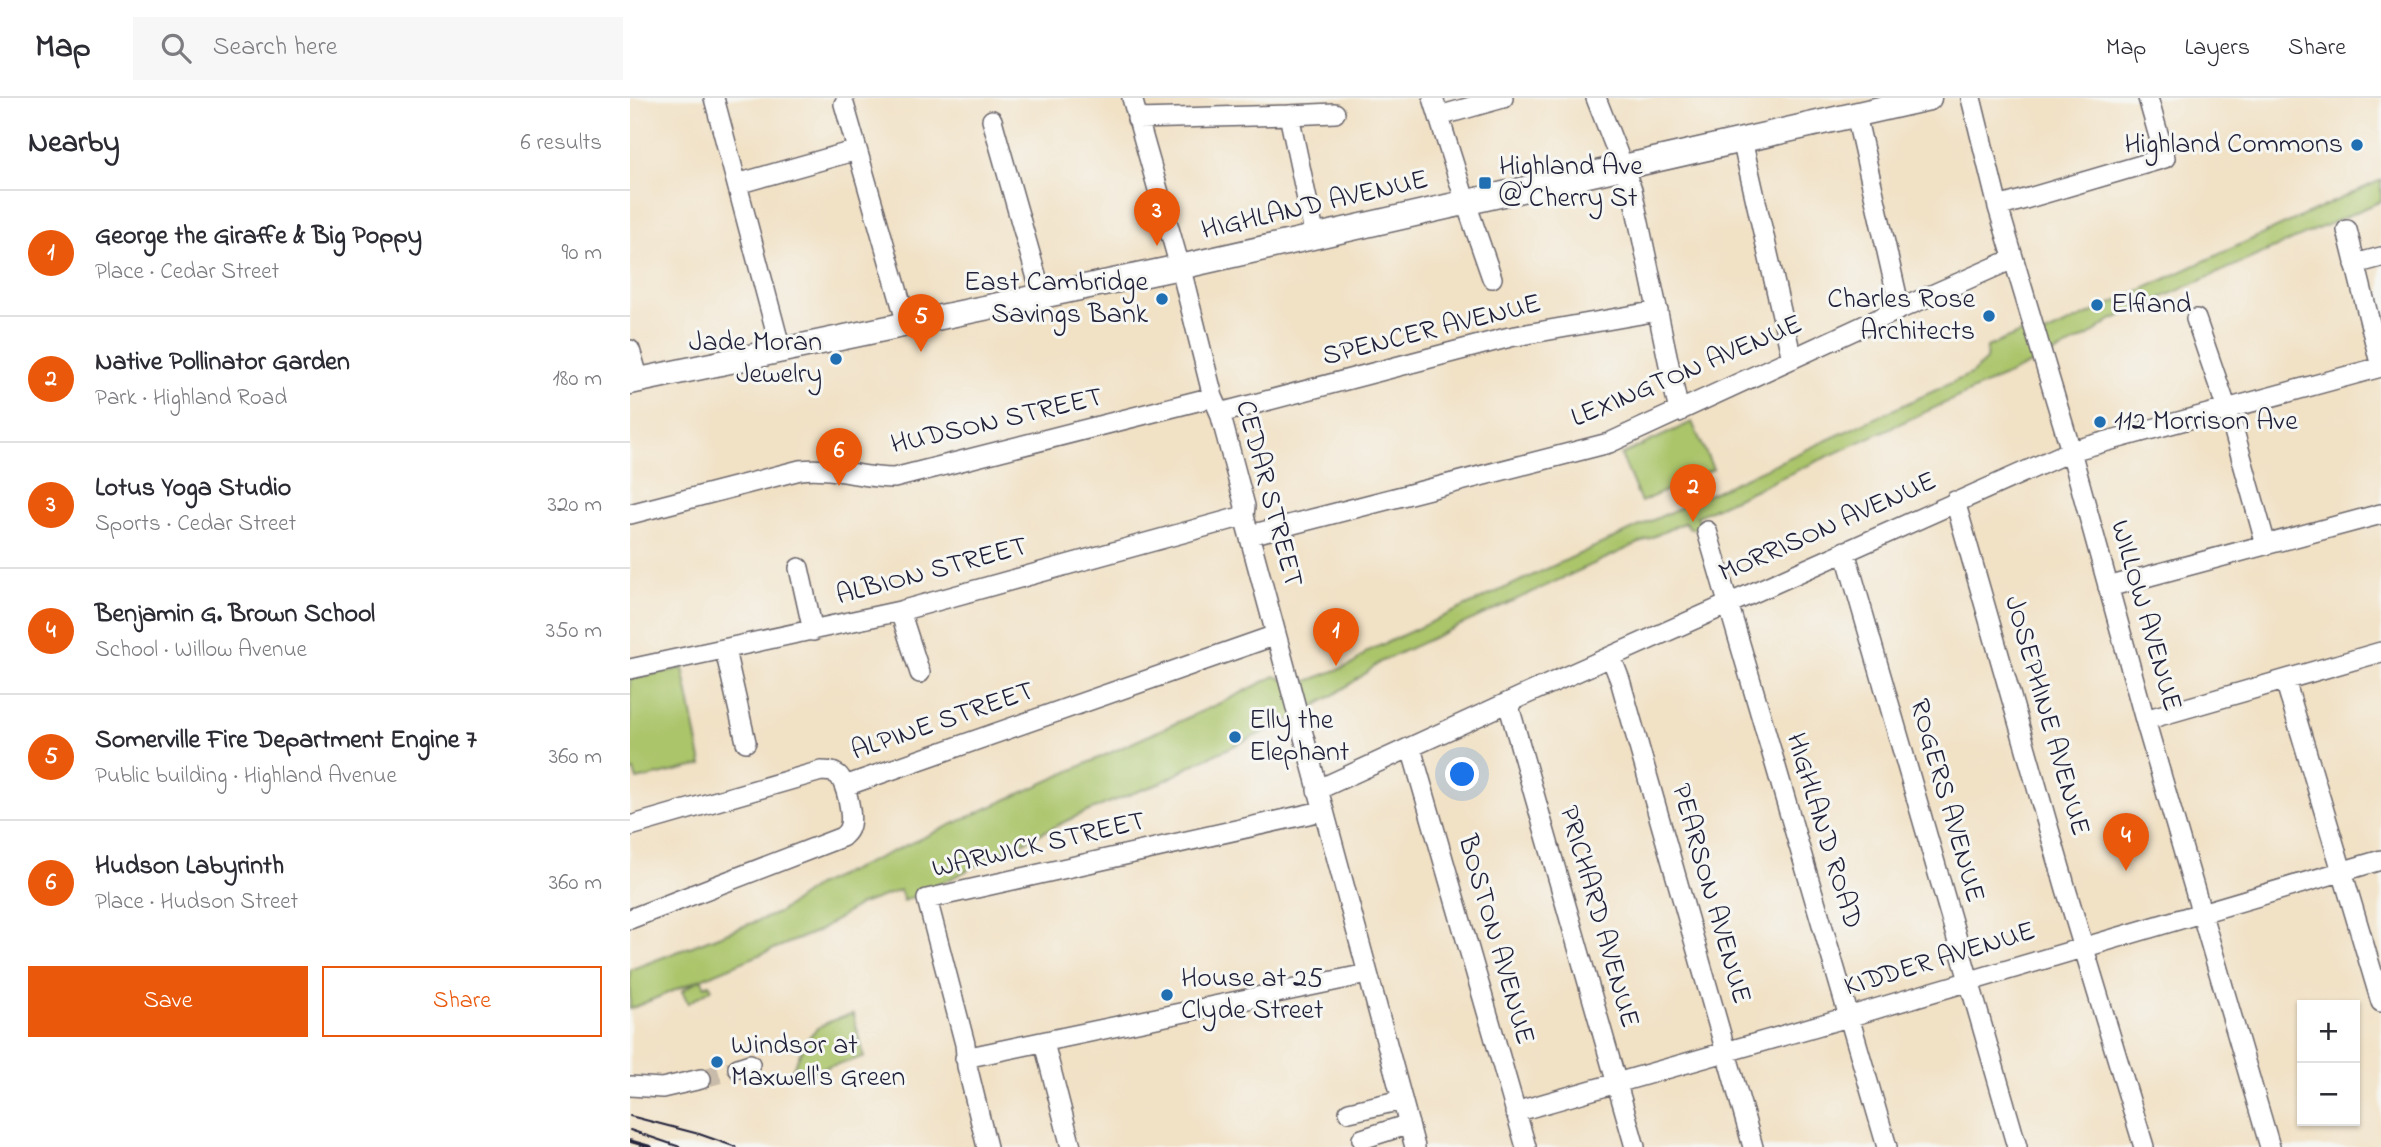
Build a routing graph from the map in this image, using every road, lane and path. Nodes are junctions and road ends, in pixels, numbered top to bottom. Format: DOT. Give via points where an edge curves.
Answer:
graph roads {
  1 [pos="714,98"];
  2 [pos="1132,98"];
  3 [pos="1503,98"];
  4 [pos="1597,98"];
  5 [pos="1929,98"];
  6 [pos="1971,98"];
  7 [pos="2148,98"];
  8 [pos="844,104"];
  9 [pos="1436,107"];
  10 [pos="1335,113"];
  11 [pos="1289,115"];
  12 [pos="1856,115"];
  13 [pos="1137,119"];
  14 [pos="992,120"];
  15 [pos="1742,140"];
  16 [pos="857,150"];
  17 [pos="1624,167"];
  18 [pos="737,184"];
  19 [pos="1466,203"];
  20 [pos="1998,207"];
  21 [pos="2347,230"];
  22 [pos="1315,237"];
  23 [pos="2381,257"];
  24 [pos="2013,259"];
  25 [pos="2355,264"];
  26 [pos="1180,267"];
  27 [pos="1492,278"];
  28 [pos="1042,296"];
  29 [pos="1900,309"];
  30 [pos="1658,311"];
  31 [pos="2196,319"];
  32 [pos="907,324"];
  33 [pos="630,350"];
  34 [pos="781,350"];
  35 [pos="1792,359"];
  36 [pos="2381,367"];
  37 [pos="634,381"];
  38 [pos="1217,405"];
  39 [pos="2226,408"];
  40 [pos="1679,412"];
  41 [pos="2071,451"];
  42 [pos="1955,501"];
  43 [pos="630,514"];
  44 [pos="2381,514"];
  45 [pos="1247,526"];
  46 [pos="1707,531"];
  47 [pos="2266,545"];
  48 [pos="1845,551"];
  49 [pos="799,568"];
  50 [pos="2108,587"];
  51 [pos="1727,604"];
  52 [pos="901,611"];
  53 [pos="813,631"];
  54 [pos="1276,635"];
  55 [pos="725,650"];
  56 [pos="2381,652"];
  57 [pos="1611,657"];
  58 [pos="630,669"];
  59 [pos="920,673"];
  60 [pos="2285,680"];
  61 [pos="1508,703"];
  62 [pos="2146,720"];
  63 [pos="747,742"];
  64 [pos="1411,748"];
  65 [pos="845,786"];
  66 [pos="1317,790"];
  67 [pos="1322,811"];
  68 [pos="630,826"];
  69 [pos="2381,860"];
  70 [pos="2341,872"];
  71 [pos="2201,913"];
  72 [pos="630,919"];
  73 [pos="2083,947"];
  74 [pos="1367,974"];
  75 [pos="1969,980"];
  76 [pos="2381,1002"];
  77 [pos="1848,1017"];
  78 [pos="1044,1043"];
  79 [pos="1725,1051"];
  80 [pos="965,1058"];
  81 [pos="701,1079"];
  82 [pos="1616,1083"];
  83 [pos="630,1086"];
  84 [pos="1402,1100"];
  85 [pos="1349,1112"];
  86 [pos="1515,1112"];
  87 [pos="1409,1124"];
  88 [pos="1362,1139"];
  89 [pos="987,1147"];
  90 [pos="1071,1147"];
  91 [pos="1415,1147"];
  92 [pos="1526,1147"];
  93 [pos="1635,1147"];
  94 [pos="1753,1147"];
  95 [pos="1887,1147"];
  96 [pos="2017,1147"];
  97 [pos="2144,1147"];
  98 [pos="2270,1147"];
  1 -- 18 [label="street"];
  2 -- 13 [label="street, CEDAR STREET"];
  3 -- 9 [label="street"];
  4 -- 17 [label="street"];
  5 -- 12 [label="main road, HIGHLAND AVENUE"];
  6 -- 20 [label="street, WILLOW AVENUE"];
  7 -- 20 [label="street" via="2165,158"];
  8 -- 16 [label="street"];
  9 -- 19 [label="street"];
  10 -- 11 [label="street"];
  11 -- 13 [label="street"];
  11 -- 22 [label="street"];
  12 -- 15 [label="main road, HIGHLAND AVENUE"];
  12 -- 29 [label="street"];
  13 -- 26 [label="street, CEDAR STREET"];
  14 -- 28 [label="street"];
  15 -- 17 [label="main road, HIGHLAND AVENUE"];
  15 -- 35 [label="street"];
  16 -- 18 [label="street"];
  16 -- 32 [label="street"];
  17 -- 19 [label="main road, HIGHLAND AVENUE"];
  17 -- 30 [label="street"];
  18 -- 34 [label="street"];
  19 -- 22 [label="main road, HIGHLAND AVENUE"];
  19 -- 27 [label="street"];
  20 -- 24 [label="street, WILLOW AVENUE"];
  21 -- 25 [label="street"];
  22 -- 26 [label="main road, HIGHLAND AVENUE"];
  23 -- 25 [label="street"];
  24 -- 29 [label="street, LEXINGTON AVENUE"];
  24 -- 41 [label="street, WILLOW AVENUE"];
  25 -- 36 [label="street"];
  26 -- 28 [label="main road, HIGHLAND AVENUE"];
  26 -- 38 [label="street, CEDAR STREET"];
  28 -- 32 [label="main road, HIGHLAND AVENUE"];
  29 -- 35 [label="street, LEXINGTON AVENUE"];
  30 -- 38 [label="street, SPENCER AVENUE" via="1510,337"];
  30 -- 40 [label="street"];
  31 -- 39 [label="street"];
  32 -- 34 [label="main road, HIGHLAND AVENUE"];
  33 -- 37 [label="street"];
  34 -- 37 [label="main road, HIGHLAND AVENUE"];
  35 -- 40 [label="street, LEXINGTON AVENUE"];
  36 -- 39 [label="street, MORRISON AVENUE"];
  38 -- 43 [label="street, HUDSON STREET" via="894,478 815,468"];
  38 -- 45 [label="street, CEDAR STREET"];
  39 -- 41 [label="street, MORRISON AVENUE"];
  39 -- 47 [label="street"];
  40 -- 45 [label="street, LEXINGTON AVENUE" via="1609,443"];
  41 -- 42 [label="street, MORRISON AVENUE"];
  41 -- 50 [label="street, WILLOW AVENUE"];
  42 -- 48 [label="street, MORRISON AVENUE"];
  42 -- 73 [label="street, JOSEPHINE AVENUE"];
  44 -- 47 [label="street"];
  45 -- 52 [label="street, ALBION STREET"];
  45 -- 54 [label="street, CEDAR STREET"];
  46 -- 51 [label="street, HIGHLAND ROAD"];
  47 -- 50 [label="street"];
  48 -- 51 [label="street, MORRISON AVENUE"];
  48 -- 75 [label="street, ROGERS AVENUE"];
  49 -- 53 [label="street"];
  50 -- 62 [label="street, WILLOW AVENUE"];
  51 -- 57 [label="street, MORRISON AVENUE"];
  51 -- 77 [label="street, HIGHLAND ROAD"];
  52 -- 53 [label="street, ALBION STREET"];
  52 -- 59 [label="street"];
  53 -- 55 [label="street, ALBION STREET"];
  54 -- 65 [label="street, ALPINE STREET"];
  54 -- 66 [label="street, CEDAR STREET"];
  55 -- 58 [label="street, ALBION STREET"];
  55 -- 63 [label="street"];
  56 -- 60 [label="street"];
  57 -- 61 [label="street, MORRISON AVENUE"];
  57 -- 79 [label="street, PEARSON AVENUE"];
  60 -- 62 [label="street"];
  60 -- 70 [label="street"];
  61 -- 64 [label="street, MORRISON AVENUE"];
  61 -- 82 [label="street, PRICHARD AVENUE"];
  62 -- 71 [label="street, WILLOW AVENUE"];
  64 -- 66 [label="street, MORRISON AVENUE"];
  64 -- 86 [label="street, BOSTON AVENUE"];
  65 -- 68 [label="street, ALPINE STREET" via="839,776 821,771"];
  65 -- 72 [label="street" via="850,828 842,837"];
  66 -- 67 [label="street, CEDAR STREET"];
  67 -- 74 [label="street, CEDAR STREET"];
  67 -- 80 [label="street, WARWICK STREET" via="927,899"];
  69 -- 70 [label="street, KIDDER AVENUE"];
  70 -- 71 [label="street, KIDDER AVENUE"];
  70 -- 76 [label="street"];
  71 -- 73 [label="street, KIDDER AVENUE"];
  71 -- 98 [label="street, WILLOW AVENUE"];
  73 -- 75 [label="street, KIDDER AVENUE"];
  73 -- 97 [label="street, JOSEPHINE AVENUE"];
  74 -- 78 [label="street"];
  74 -- 84 [label="street, CEDAR STREET"];
  75 -- 77 [label="street, KIDDER AVENUE"];
  75 -- 96 [label="street, ROGERS AVENUE"];
  77 -- 79 [label="street, KIDDER AVENUE"];
  77 -- 95 [label="street, HIGHLAND ROAD"];
  78 -- 80 [label="street"];
  78 -- 90 [label="street"];
  79 -- 82 [label="street, KIDDER AVENUE"];
  79 -- 94 [label="street, PEARSON AVENUE"];
  80 -- 89 [label="street"];
  81 -- 83 [label="street" via="662,1088"];
  82 -- 86 [label="street, KIDDER AVENUE"];
  82 -- 93 [label="street, PRICHARD AVENUE"];
  84 -- 85 [label="street"];
  84 -- 87 [label="street, CEDAR STREET"];
  86 -- 92 [label="street, BOSTON AVENUE"];
  87 -- 88 [label="street"];
  87 -- 91 [label="street, CEDAR STREET"];
}
